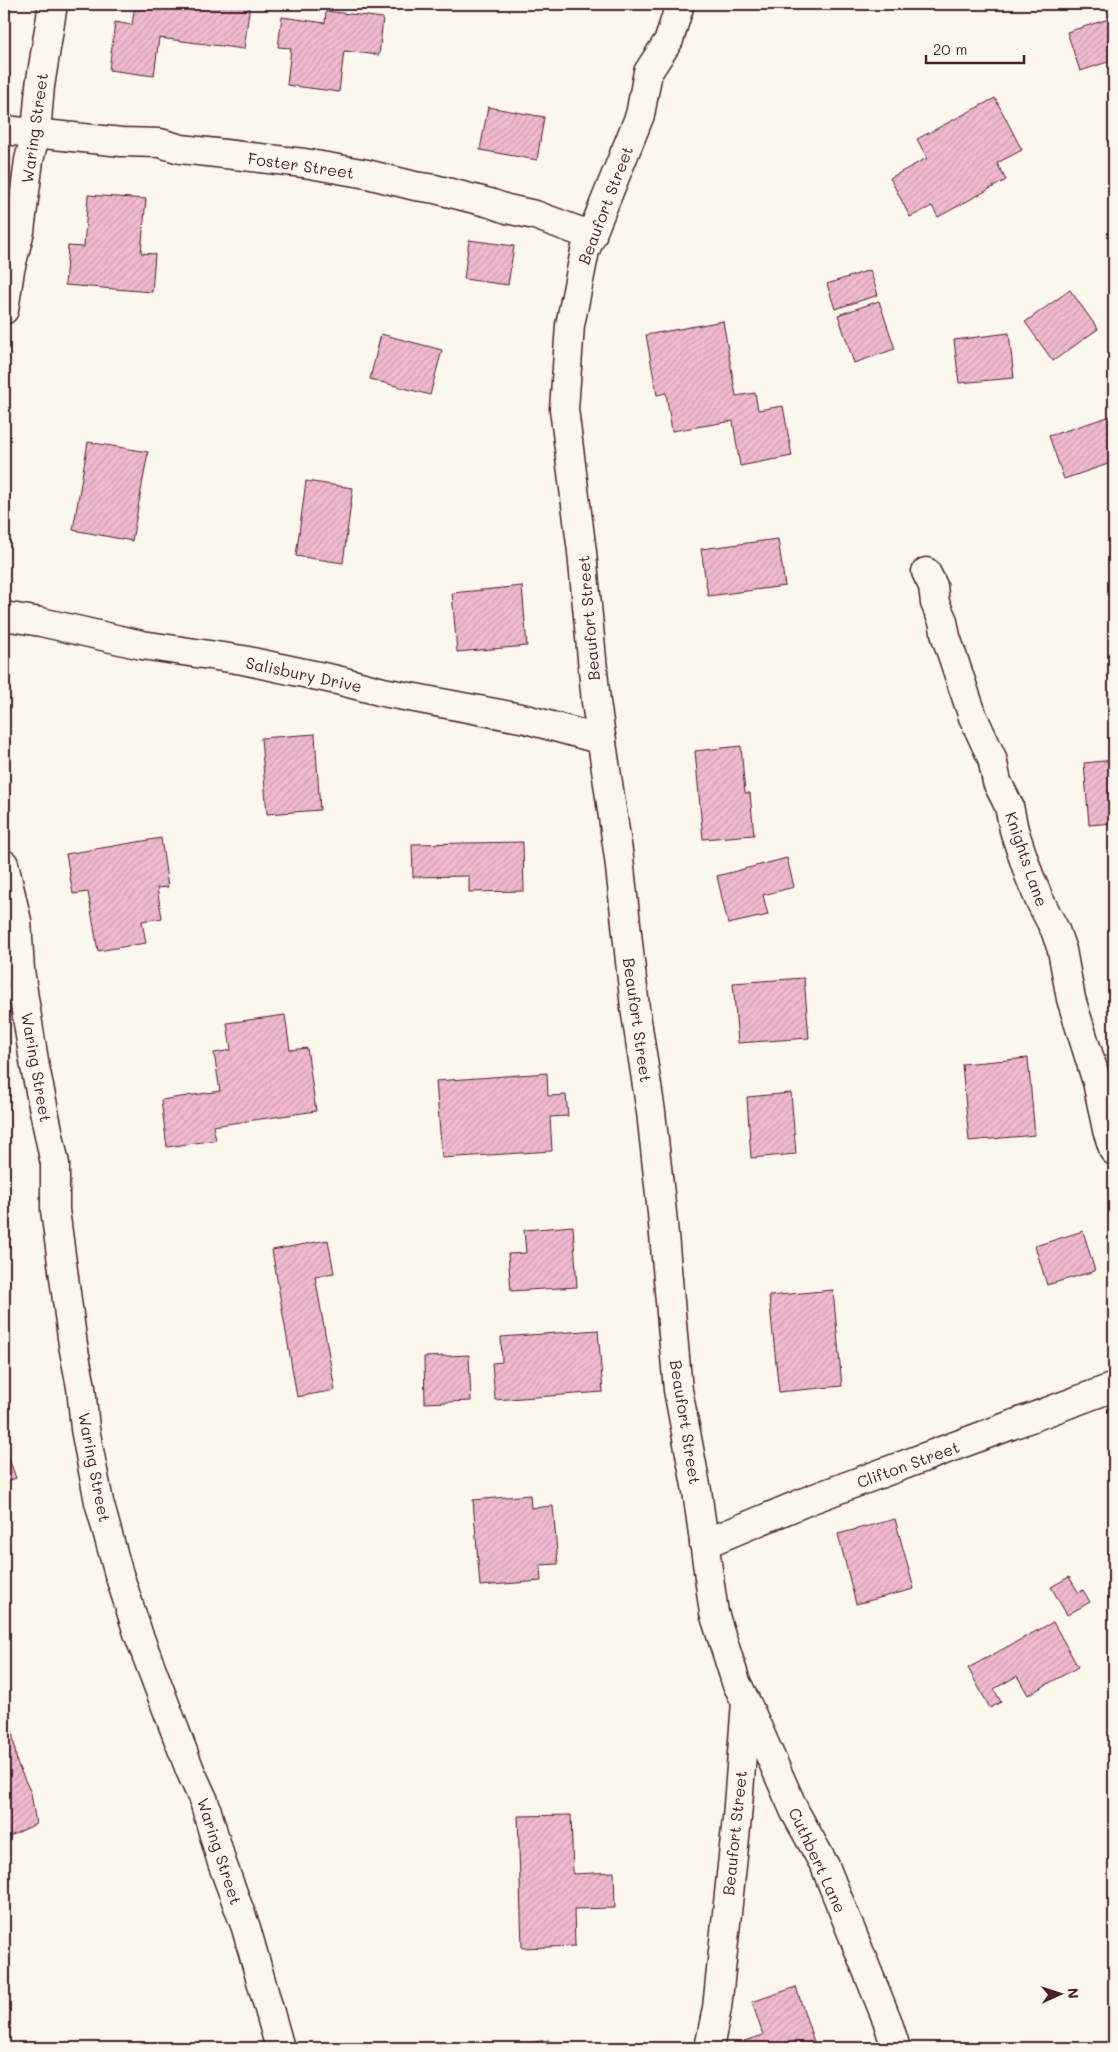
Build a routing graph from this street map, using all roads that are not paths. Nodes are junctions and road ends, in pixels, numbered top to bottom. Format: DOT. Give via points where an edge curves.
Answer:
graph roads {
  1 [pos="53,4"];
  2 [pos="680,4"];
  3 [pos="4,130"];
  4 [pos="36,132"];
  5 [pos="592,236"];
  6 [pos="4,310"];
  7 [pos="926,572"];
  8 [pos="4,616"];
  9 [pos="602,740"];
  10 [pos="4,864"];
  11 [pos="14,997"];
  12 [pos="1114,1151"];
  13 [pos="1114,1388"];
  14 [pos="704,1544"];
  15 [pos="746,1702"];
  16 [pos="280,2048"];
  17 [pos="709,2048"];
  18 [pos="896,2048"];
  1 -- 4 [label="street, Waring Street"];
  2 -- 5 [label="street, Beaufort Street" via="670,40 648,72 640,115"];
  3 -- 4 [label="street, Foster Street"];
  4 -- 5 [label="street, Foster Street" via="160,143 180,149 304,163 367,174 535,215"];
  4 -- 6 [label="street, Waring Street"];
  5 -- 9 [label="street, Beaufort Street" via="585,251 570,325 564,409"];
  7 -- 12 [label="street, Knights Lane" via="973,717 1009,806 1029,875 1062,950 1071,999"];
  8 -- 9 [label="street, Salisbury Drive" via="142,645 243,660 383,692 526,719"];
  9 -- 14 [label="street, Beaufort Street" via="660,1195 678,1390"];
  10 -- 11 [label="street, Waring Street" via="17,921 20,970"];
  11 -- 16 [label="street, Waring Street" via="35,1067 55,1164 55,1210 85,1429 100,1502 138,1633 204,1801 246,1928"];
  13 -- 14 [label="street, Clifton Street" via="812,1499"];
  14 -- 15 [label="street, Beaufort Street" via="714,1613 736,1682"];
  15 -- 17 [label="street, Beaufort Street" via="717,2008"];
  15 -- 18 [label="street, Cuthbert Lane" via="795,1812 825,1866"];
}
